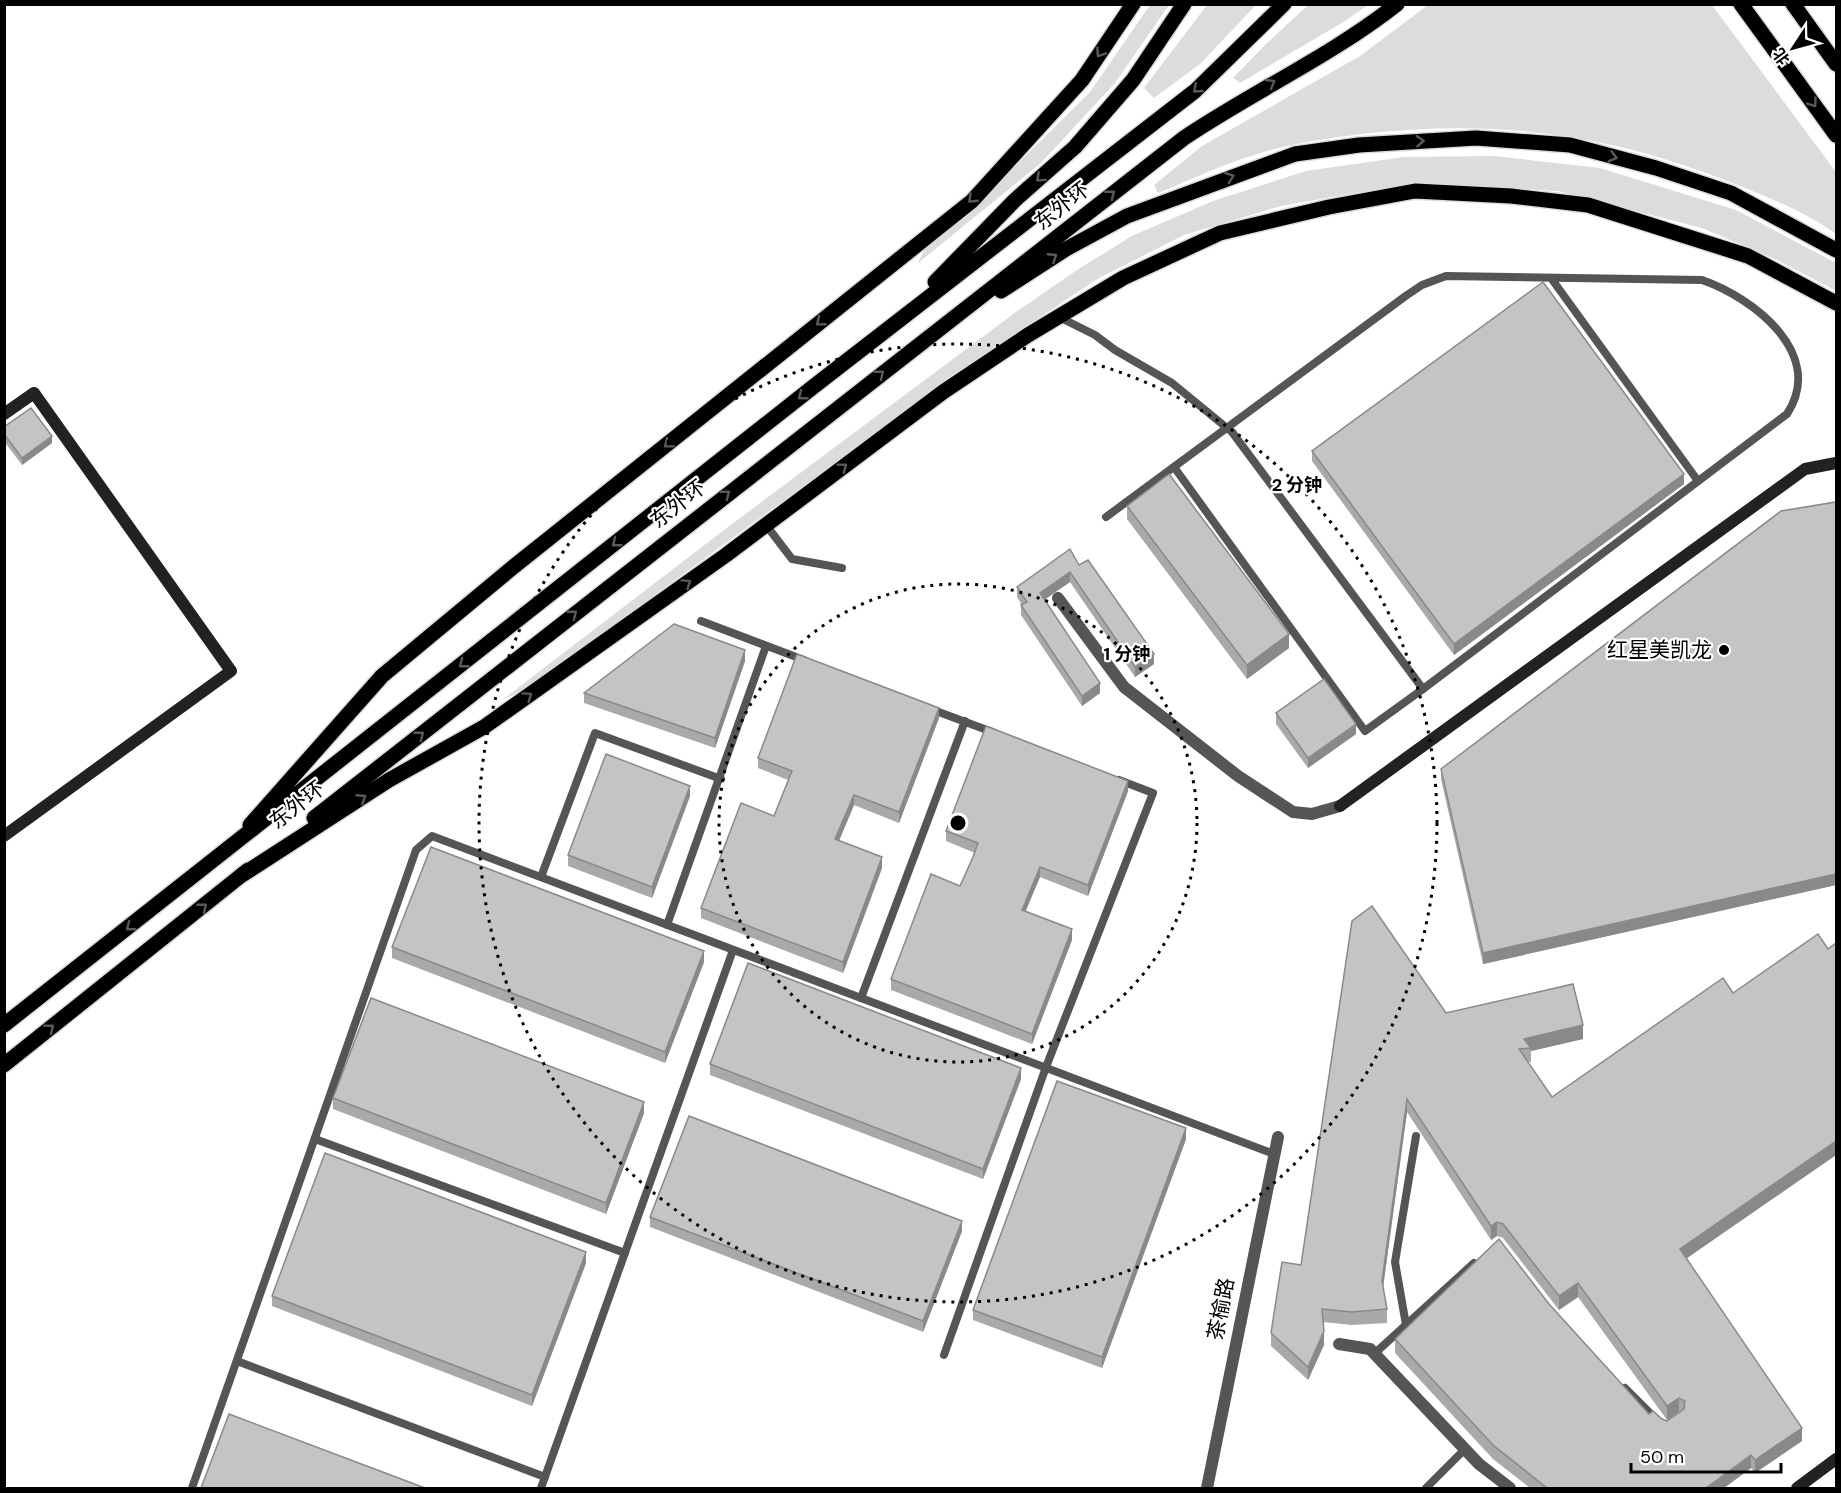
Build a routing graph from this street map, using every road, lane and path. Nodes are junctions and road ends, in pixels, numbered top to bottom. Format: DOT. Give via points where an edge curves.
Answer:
graph roads {
  1 [pos="1133,4"];
  2 [pos="1184,4"];
  3 [pos="1284,4"];
  4 [pos="1397,4"];
  5 [pos="1741,4"];
  6 [pos="1793,4"];
  7 [pos="1836,64"];
  8 [pos="1836,135"];
  9 [pos="1836,250"];
  10 [pos="1551,278"];
  11 [pos="1836,303"];
  12 [pos="1059,317"];
  13 [pos="898,321"];
  14 [pos="916,346"];
  15 [pos="4,414"];
  16 [pos="1227,428"];
  17 [pos="1836,463"];
  18 [pos="1174,467"];
  19 [pos="1698,481"];
  20 [pos="1106,517"];
  21 [pos="766,525"];
  22 [pos="842,568"];
  23 [pos="1058,598"];
  24 [pos="701,621"];
  25 [pos="766,646"];
  26 [pos="810,663"];
  27 [pos="1424,689"];
  28 [pos="921,705"];
  29 [pos="964,721"];
  30 [pos="1009,738"];
  31 [pos="1108,776"];
  32 [pos="721,779"];
  33 [pos="4,836"];
  34 [pos="226,853"];
  35 [pos="242,875"];
  36 [pos="541,877"];
  37 [pos="667,925"];
  38 [pos="733,950"];
  39 [pos="861,998"];
  40 [pos="4,1025"];
  41 [pos="4,1065"];
  42 [pos="1046,1067"];
  43 [pos="1416,1136"];
  44 [pos="1278,1137"];
  45 [pos="315,1138"];
  46 [pos="1274,1155"];
  47 [pos="625,1253"];
  48 [pos="1481,1257"];
  49 [pos="1406,1325"];
  50 [pos="1339,1344"];
  51 [pos="1374,1354"];
  52 [pos="944,1355"];
  53 [pos="237,1361"];
  54 [pos="1617,1381"];
  55 [pos="1666,1428"];
  56 [pos="1465,1449"];
  57 [pos="1836,1459"];
  58 [pos="545,1477"];
  59 [pos="192,1488"];
  60 [pos="541,1488"];
  61 [pos="1206,1488"];
  62 [pos="1426,1488"];
  63 [pos="1510,1488"];
  64 [pos="1797,1488"];
  1 -- 34 [label="main road, one-way" via="1082,80 972,201 382,676"];
  2 -- 13 [label="main road, one-way" via="1133,80 1075,147 1015,200"];
  3 -- 13 [label="main road, one-way" via="1195,91"];
  14 -- 4 [label="main road, 东外环, one-way" via="1184,138 1314,60"];
  5 -- 8 [label="main road, one-way"];
  6 -- 7 [label="main road"];
  14 -- 9 [label="main road, one-way" via="1066,249 1127,216 1295,154 1359,145 1476,138 1570,146 1731,193"];
  10 -- 16 [label="lane" via="1446,276 1422,285"];
  10 -- 19 [label="lane"];
  10 -- 19 [label="lane" via="1702,280 1752,305 1788,345 1799,383 1796,400 1787,414"];
  11 -- 12 [label="main road" via="1748,256 1587,205 1415,191 1220,233 1123,278"];
  12 -- 16 [label="lane" via="1172,383"];
  21 -- 12 [label="main road, one-way" via="943,392"];
  13 -- 34 [label="main road, one-way"];
  35 -- 14 [label="main road, 东外环, one-way"];
  15 -- 33 [label="street" via="34,393 231,671"];
  16 -- 18 [label="lane"];
  16 -- 27 [label="lane"];
  17 -- 23 [label="street" via="1805,469 1340,806 1312,814 1293,812 1238,776 1124,687"];
  18 -- 20 [label="lane"];
  18 -- 27 [label="lane" via="1365,731"];
  19 -- 27 [label="lane"];
  21 -- 22 [label="lane" via="792,559"];
  35 -- 21 [label="main road, one-way" via="389,780 484,728"];
  24 -- 25 [label="lane"];
  25 -- 26 [label="lane"];
  25 -- 32 [label="lane"];
  28 -- 29 [label="lane"];
  29 -- 30 [label="lane"];
  29 -- 39 [label="lane"];
  31 -- 42 [label="lane" via="1153,793"];
  32 -- 36 [label="lane" via="595,733"];
  32 -- 37 [label="lane"];
  34 -- 40 [label="main road, one-way"];
  41 -- 35 [label="main road, 东外环, one-way"];
  36 -- 37 [label="lane"];
  36 -- 45 [label="lane" via="432,836 416,850"];
  37 -- 38 [label="lane"];
  38 -- 39 [label="lane"];
  38 -- 47 [label="lane"];
  39 -- 42 [label="lane"];
  42 -- 46 [label="lane"];
  42 -- 52 [label="lane"];
  43 -- 49 [label="lane" via="1395,1262"];
  44 -- 46 [label="street, 茶榆路"];
  45 -- 47 [label="lane"];
  45 -- 53 [label="lane"];
  46 -- 61 [label="street, 茶榆路"];
  47 -- 58 [label="lane"];
  48 -- 49 [label="lane"];
  49 -- 51 [label="lane"];
  50 -- 51 [label="street" via="1370,1349"];
  51 -- 56 [label="street"];
  53 -- 58 [label="lane"];
  53 -- 59 [label="lane"];
  54 -- 55 [label="lane"];
  56 -- 62 [label="lane"];
  56 -- 63 [label="street"];
  57 -- 64 [label="street"];
  58 -- 60 [label="lane"];
}
